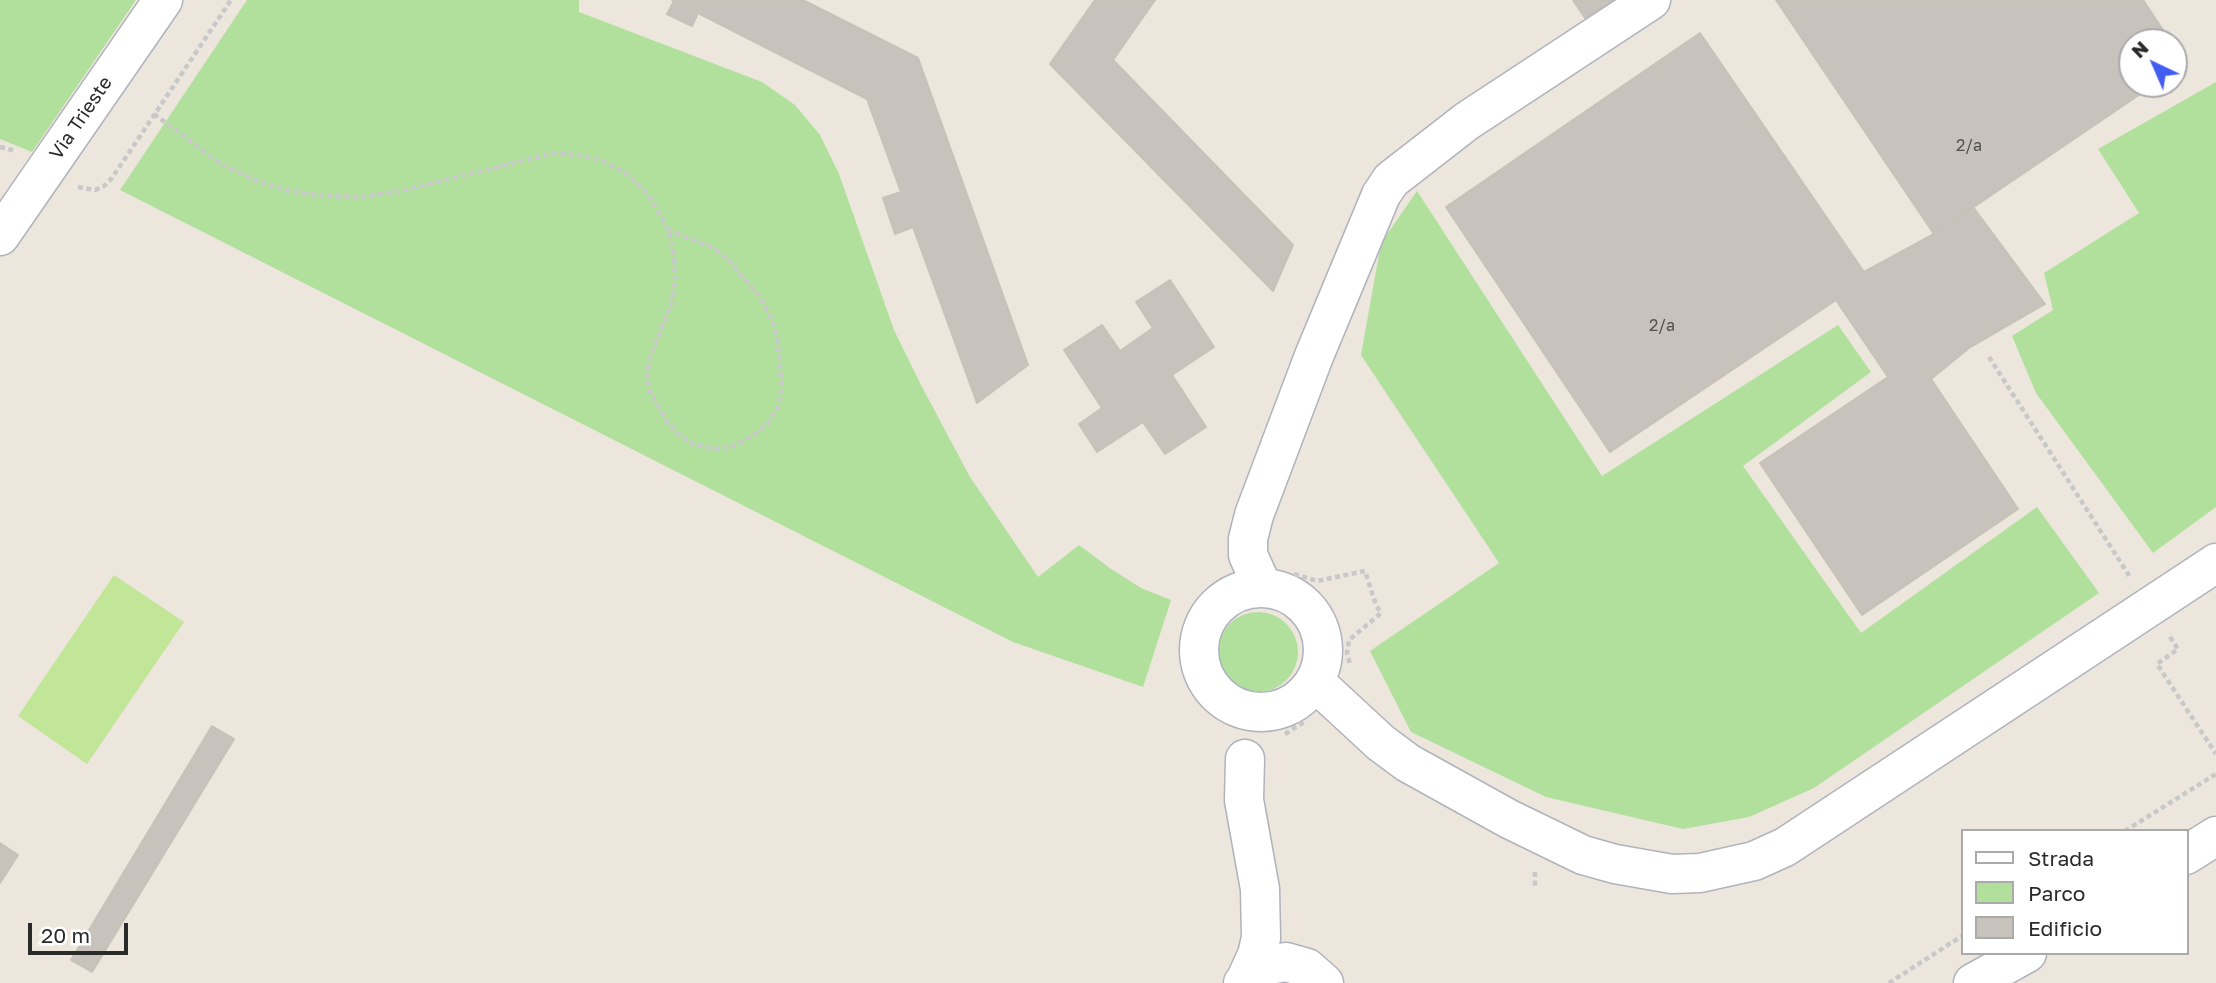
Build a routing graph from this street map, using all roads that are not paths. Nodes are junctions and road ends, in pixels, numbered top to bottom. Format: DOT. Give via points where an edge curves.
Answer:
graph roads {
  1 [pos="163,0"];
  2 [pos="1651,0"];
  3 [pos="0,236"];
  4 [pos="2216,563"];
  5 [pos="1277,580"];
  6 [pos="1315,681"];
  7 [pos="1223,699"];
  8 [pos="1272,711"];
  9 [pos="1245,759"];
  10 [pos="2216,836"];
  11 [pos="2188,854"];
  12 [pos="1260,888"];
  13 [pos="2023,955"];
  14 [pos="1316,975"];
  15 [pos="1244,981"];
  16 [pos="1973,983"];
  1 -- 3 [label="street, Via Trieste"];
  2 -- 5 [label="street" via="1467,121 1402,169 1381,195 1254,515 1248,555 1255,573"];
  4 -- 6 [label="street" via="1785,847 1754,861 1700,873 1643,871 1583,855 1478,803 1381,743"];
  5 -- 6 [label="street" via="1313,615 1320,630 1323,658"];
  5 -- 7 [label="street" via="1228,597 1204,624 1199,647 1202,670"];
  6 -- 8 [label="street" via="1297,701"];
  7 -- 8 [label="street" via="1238,708"];
  7 -- 9 [label="street"];
  8 -- 9 [label="street"];
  9 -- 12 [label="street" via="1244,800"];
  10 -- 11 [label="street"];
  12 -- 14 [label="street" via="1281,937"];
  12 -- 15 [label="street" via="1261,938"];
  13 -- 16 [label="street"];
  14 -- 15 [label="street" via="1297,964 1274,963"];
}
